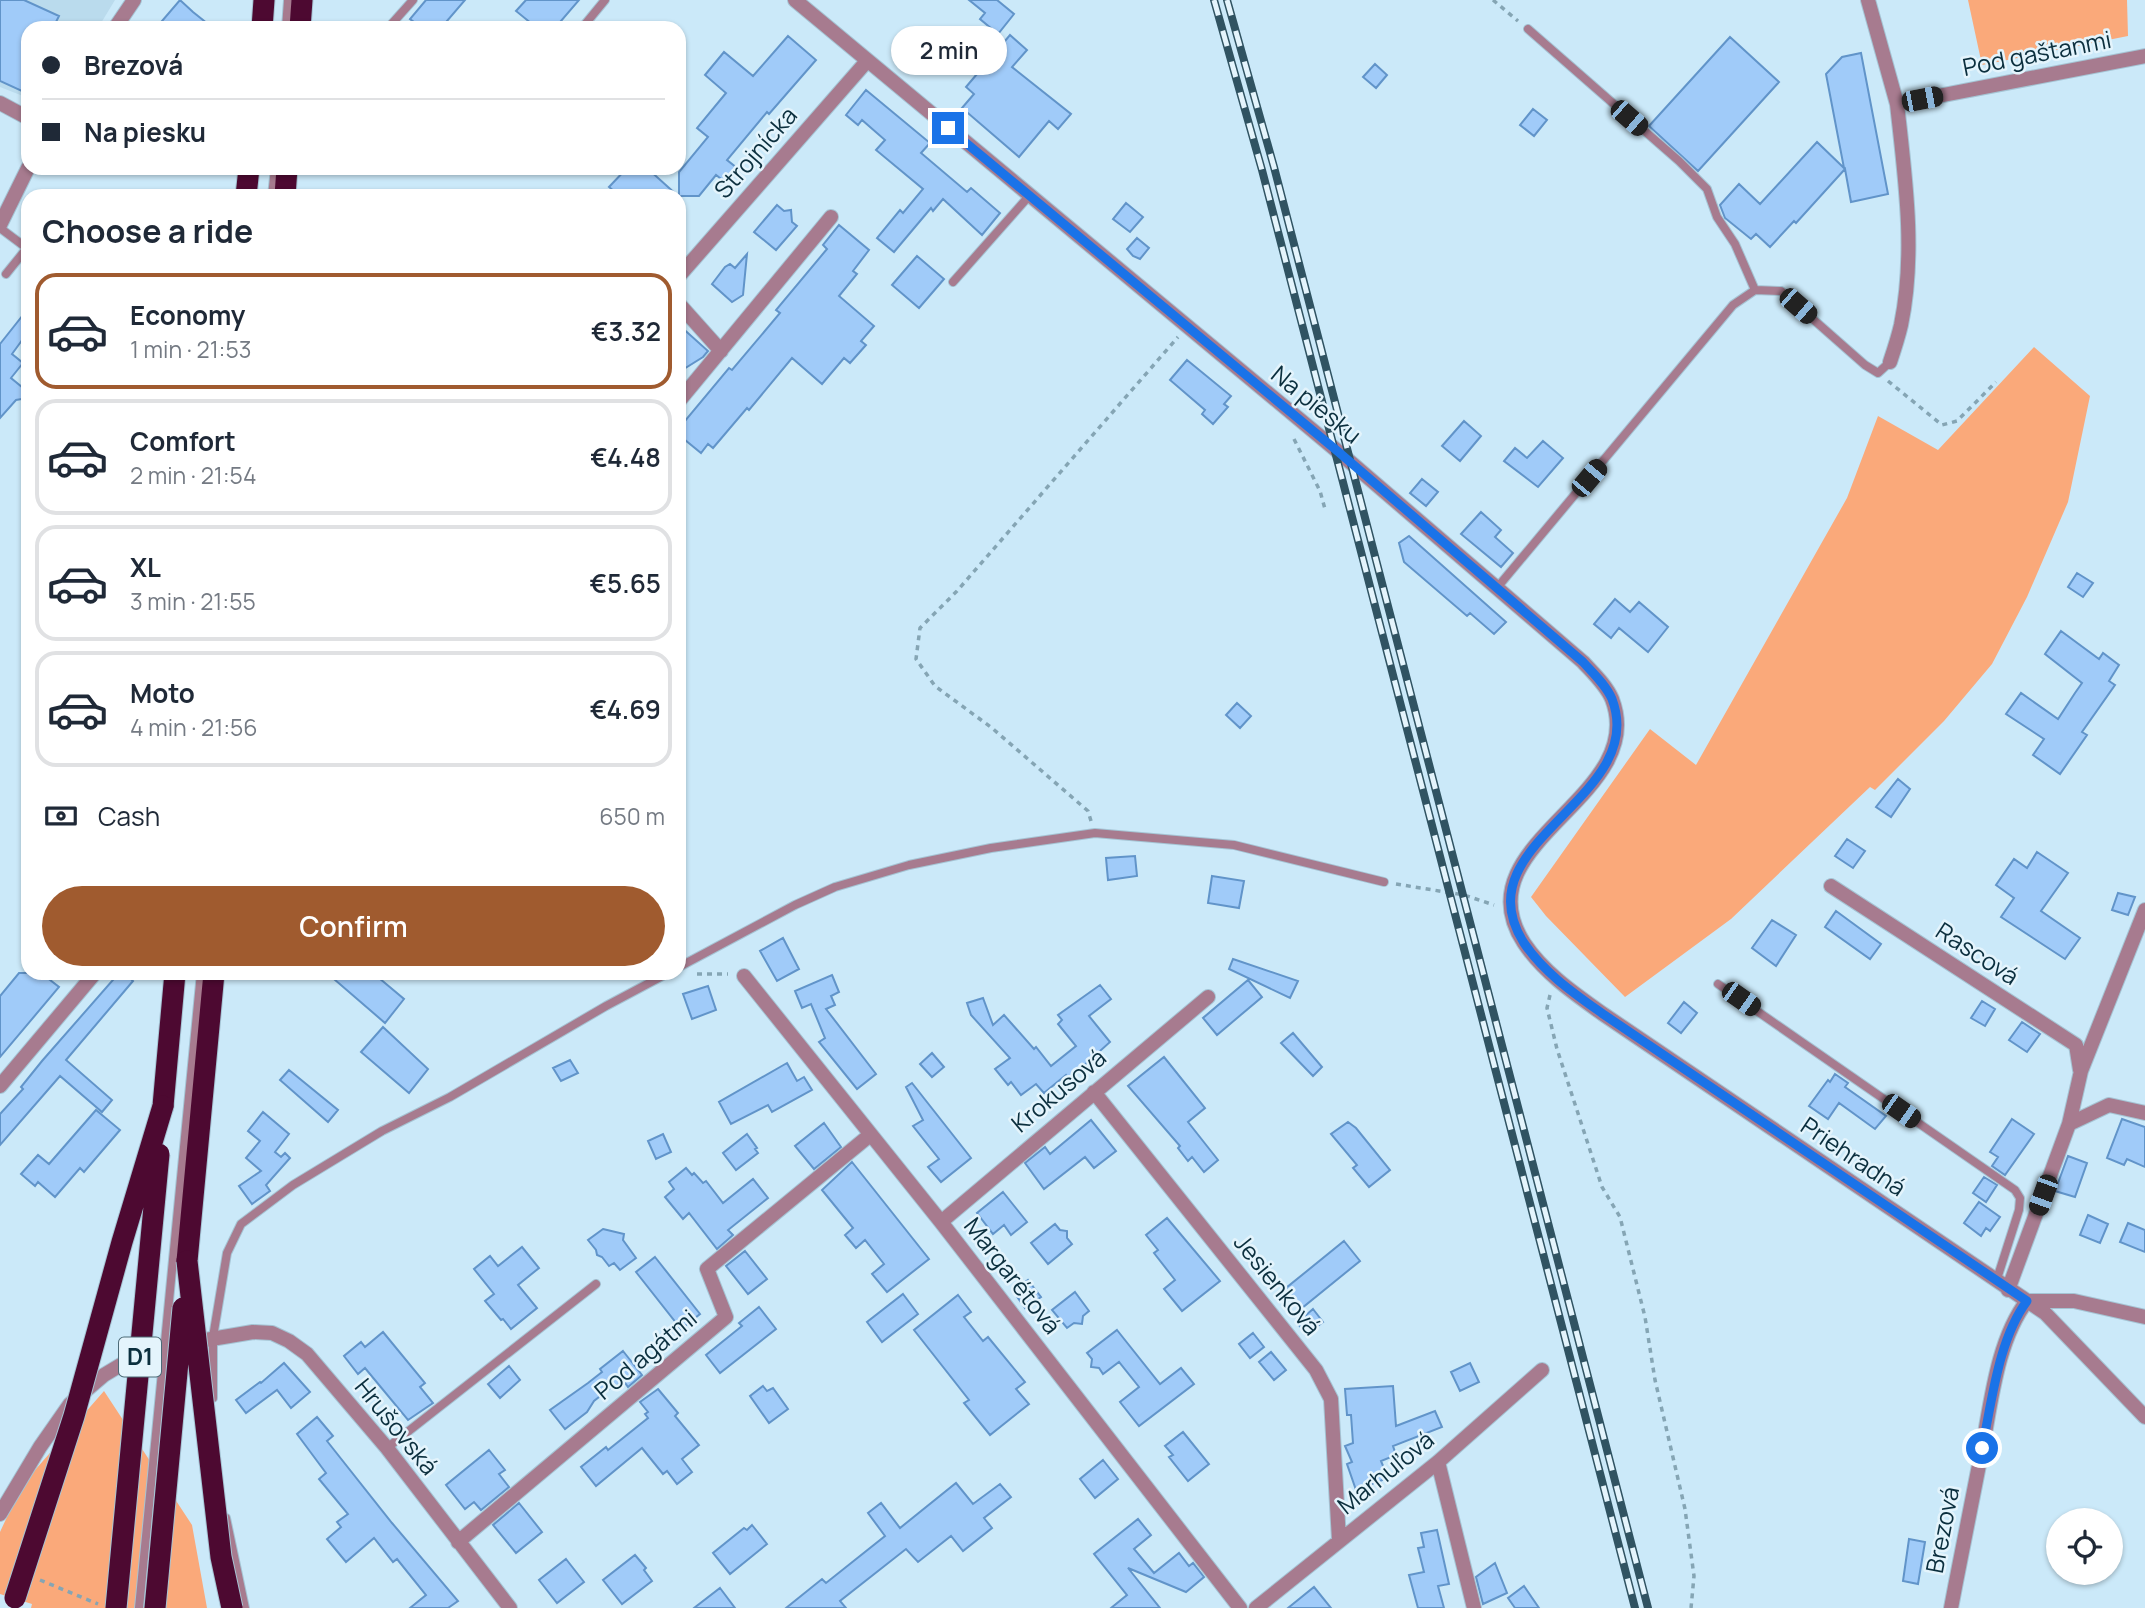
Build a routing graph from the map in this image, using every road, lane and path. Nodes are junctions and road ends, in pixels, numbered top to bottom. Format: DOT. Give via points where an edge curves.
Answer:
graph roads {
  1 [pos="134,0"];
  2 [pos="264,0"];
  3 [pos="288,0"];
  4 [pos="302,0"];
  5 [pos="413,0"];
  6 [pos="605,0"];
  7 [pos="795,0"];
  8 [pos="1493,0"];
  9 [pos="1868,0"];
  10 [pos="120,21"];
  11 [pos="262,21"];
  12 [pos="286,21"];
  13 [pos="300,21"];
  14 [pos="394,21"];
  15 [pos="588,21"];
  16 [pos="1528,29"];
  17 [pos="2145,56"];
  18 [pos="867,61"];
  19 [pos="0,103"];
  20 [pos="1897,104"];
  21 [pos="21,114"];
  22 [pos="25,175"];
  23 [pos="1029,196"];
  24 [pos="831,217"];
  25 [pos="0,226"];
  26 [pos="21,244"];
  27 [pos="21,256"];
  28 [pos="686,268"];
  29 [pos="6,274"];
  30 [pos="953,282"];
  31 [pos="1755,290"];
  32 [pos="686,312"];
  33 [pos="1186,328"];
  34 [pos="721,351"];
  35 [pos="1890,362"];
  36 [pos="1878,373"];
  37 [pos="1996,382"];
  38 [pos="686,393"];
  39 [pos="1280,404"];
  40 [pos="1325,509"];
  41 [pos="1496,589"];
  42 [pos="1095,833"];
  43 [pos="1384,882"];
  44 [pos="1831,886"];
  45 [pos="1513,910"];
  46 [pos="2145,910"];
  47 [pos="1525,945"];
  48 [pos="686,963"];
  49 [pos="691,975"];
  50 [pos="744,976"];
  51 [pos="1554,976"];
  52 [pos="89,980"];
  53 [pos="174,980"];
  54 [pos="200,980"];
  55 [pos="213,980"];
  56 [pos="655,980"];
  57 [pos="1718,984"];
  58 [pos="1208,997"];
  59 [pos="2081,1071"];
  60 [pos="0,1086"];
  61 [pos="1094,1092"];
  62 [pos="163,1106"];
  63 [pos="2145,1113"];
  64 [pos="2069,1124"];
  65 [pos="870,1135"];
  66 [pos="941,1222"];
  67 [pos="187,1261"];
  68 [pos="1996,1282"];
  69 [pos="596,1284"];
  70 [pos="2008,1290"];
  71 [pos="2027,1301"];
  72 [pos="2145,1317"];
  73 [pos="214,1337"];
  74 [pos="164,1347"];
  75 [pos="1542,1370"];
  76 [pos="214,1407"];
  77 [pos="2145,1417"];
  78 [pos="215,1421"];
  79 [pos="387,1448"];
  80 [pos="1438,1462"];
  81 [pos="0,1514"];
  82 [pos="1339,1540"];
  83 [pos="458,1542"];
  84 [pos="32,1579"];
  85 [pos="14,1603"];
  86 [pos="107,1608"];
  87 [pos="116,1608"];
  88 [pos="139,1608"];
  89 [pos="155,1608"];
  90 [pos="232,1608"];
  91 [pos="245,1608"];
  92 [pos="510,1608"];
  93 [pos="1240,1608"];
  94 [pos="1256,1608"];
  95 [pos="1474,1608"];
  96 [pos="1691,1608"];
  97 [pos="1951,1608"];
  1 -- 10 [label="street"];
  2 -- 11 [label="highway"];
  3 -- 12 [label="lane"];
  4 -- 13 [label="highway"];
  5 -- 14 [label="lane"];
  6 -- 15 [label="lane"];
  7 -- 18 [label="street, Na piesku"];
  8 -- 16 [label="path"];
  9 -- 20 [label="street"];
  16 -- 31 [label="lane" via="1707,189"];
  17 -- 20 [label="street, Pod gaštanmi"];
  18 -- 23 [label="street, Na piesku"];
  18 -- 28 [label="street, Strojnícka"];
  19 -- 21 [label="street"];
  20 -- 35 [label="street" via="1909,256 1901,325"];
  22 -- 25 [label="street"];
  23 -- 30 [label="lane"];
  23 -- 33 [label="street, Na piesku"];
  24 -- 34 [label="street"];
  25 -- 26 [label="lane"];
  27 -- 29 [label="lane"];
  31 -- 36 [label="lane" via="1781,291"];
  31 -- 41 [label="lane" via="1733,304"];
  32 -- 34 [label="street"];
  33 -- 39 [label="street, Na piesku"];
  33 -- 42 [label="path" via="920,628 916,659 935,686 992,728 1088,811"];
  34 -- 38 [label="street"];
  35 -- 36 [label="lane"];
  36 -- 37 [label="path" via="1942,425 1957,422"];
  39 -- 40 [label="path"];
  39 -- 41 [label="street, Na piesku"];
  41 -- 45 [label="street, Na piesku" via="1595,675 1612,698 1616,721 1614,745 1602,771 1522,862 1513,883"];
  42 -- 43 [label="lane" via="1234,845"];
  42 -- 48 [label="lane" via="909,865 835,887"];
  43 -- 45 [label="path" via="1464,895"];
  44 -- 59 [label="street, Rascová" via="2076,1045"];
  45 -- 47 [label="street, Na piesku"];
  46 -- 59 [label="street"];
  47 -- 51 [label="street, Priehradná"];
  49 -- 50 [label="path"];
  50 -- 65 [label="street, Margarétová"];
  51 -- 68 [label="street, Priehradná"];
  51 -- 96 [label="path" via="1547,1008 1602,1187 1620,1217 1645,1317 1685,1509 1694,1576"];
  52 -- 60 [label="street"];
  53 -- 62 [label="highway, D1"];
  54 -- 74 [label="lane"];
  55 -- 67 [label="highway, D1"];
  56 -- 73 [label="lane" via="382,1131 293,1185 241,1224 227,1253"];
  57 -- 68 [label="lane" via="2015,1190 2020,1210"];
  58 -- 61 [label="street, Krokusová"];
  59 -- 64 [label="street"];
  61 -- 66 [label="street, Krokusová"];
  61 -- 82 [label="street, Jesienková" via="1321,1380 1331,1399"];
  62 -- 85 [label="highway, bridge" via="74,1416"];
  62 -- 87 [label="highway, D1, bridge"];
  63 -- 64 [label="street" via="2109,1105"];
  64 -- 70 [label="street"];
  65 -- 66 [label="street, Margarétová"];
  65 -- 83 [label="street, Pod agátmi" via="707,1269 726,1317"];
  66 -- 93 [label="street, Margarétová"];
  67 -- 89 [label="highway, D1, bridge"];
  67 -- 90 [label="highway, bridge"];
  68 -- 70 [label="street, Priehradná"];
  69 -- 79 [label="lane"];
  70 -- 71 [label="street, Priehradná"];
  71 -- 72 [label="street" via="2074,1301"];
  71 -- 77 [label="street, Priehradná" via="2062,1329"];
  71 -- 97 [label="street, Brezová" via="2007,1337"];
  73 -- 74 [label="street, Hrušovská"];
  73 -- 76 [label="lane"];
  73 -- 79 [label="street, Hrušovská" via="253,1332 289,1341 307,1354"];
  74 -- 81 [label="street, Hrušovská" via="134,1357 104,1375 70,1404"];
  74 -- 88 [label="lane"];
  75 -- 80 [label="street, Marhuľová"];
  78 -- 91 [label="lane" via="226,1516"];
  79 -- 83 [label="street, Hrušovská"];
  80 -- 82 [label="street, Marhuľová"];
  80 -- 95 [label="street"];
  82 -- 94 [label="street, Marhuľová"];
  83 -- 92 [label="street, Hrušovská"];
  84 -- 86 [label="path"];
}
